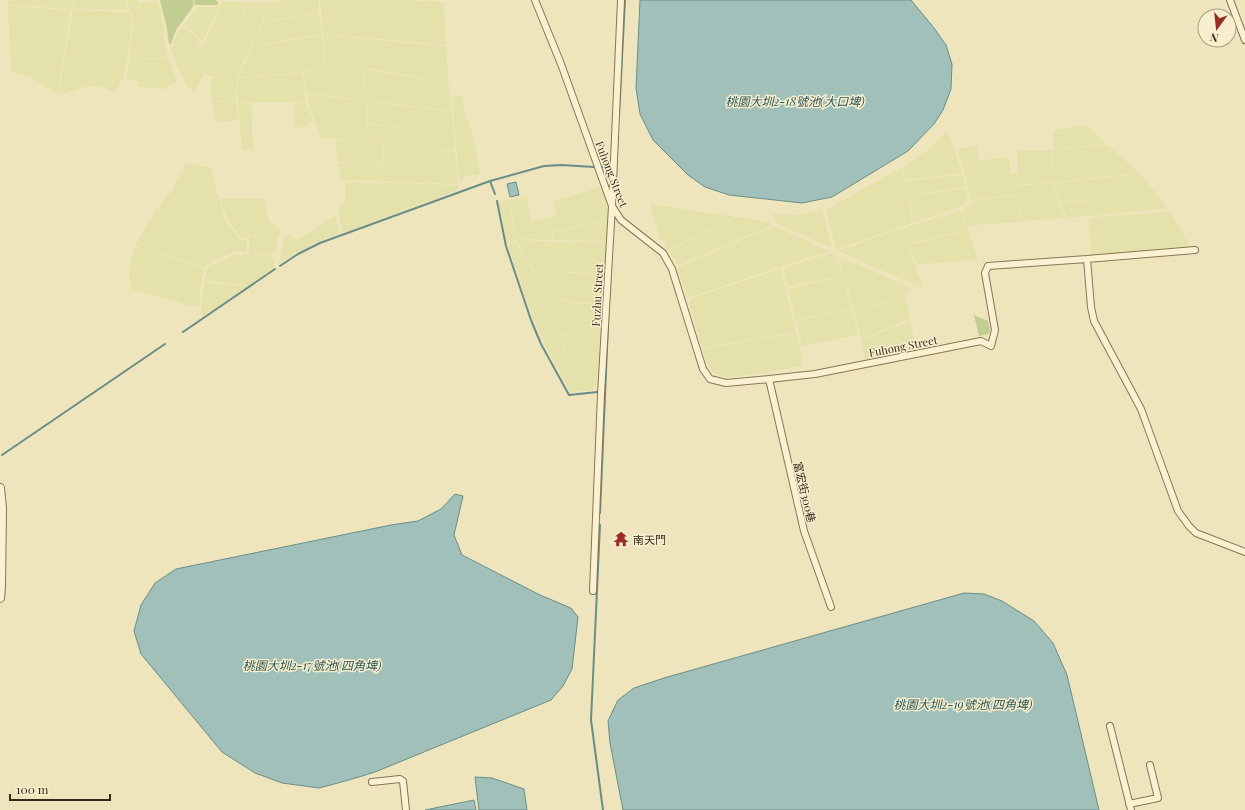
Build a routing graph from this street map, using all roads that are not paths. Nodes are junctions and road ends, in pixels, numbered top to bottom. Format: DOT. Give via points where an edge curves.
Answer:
graph roads {
  1 [pos="536,0"];
  2 [pos="621,0"];
  3 [pos="1230,0"];
  4 [pos="1245,40"];
  5 [pos="612,206"];
  6 [pos="1195,250"];
  7 [pos="1087,259"];
  8 [pos="769,379"];
  9 [pos="0,488"];
  10 [pos="1245,552"];
  11 [pos="593,591"];
  12 [pos="0,598"];
  13 [pos="831,607"];
  14 [pos="1110,726"];
  15 [pos="1150,765"];
  16 [pos="372,782"];
  17 [pos="1130,807"];
  18 [pos="406,810"];
  1 -- 5 [label="street, Fuhong Street"];
  2 -- 5 [label="street, Fuzhu Street"];
  3 -- 4 [label="street"];
  5 -- 8 [label="street, Fuhong Street" via="620,220 663,253 672,269 703,369 710,379 726,383"];
  5 -- 11 [label="street, Fuzhu Street"];
  6 -- 7 [label="street"];
  7 -- 8 [label="street, Fuhong Street" via="988,266 985,273 995,330 991,346 981,341 815,374"];
  7 -- 10 [label="street" via="1094,321 1141,409 1178,511 1196,533"];
  8 -- 13 [label="street, 富宏街300巷" via="804,531"];
  9 -- 12 [label="street"];
  14 -- 17 [label="street"];
  15 -- 17 [label="street" via="1158,798"];
  16 -- 18 [label="street" via="400,779 403,782"];
}
